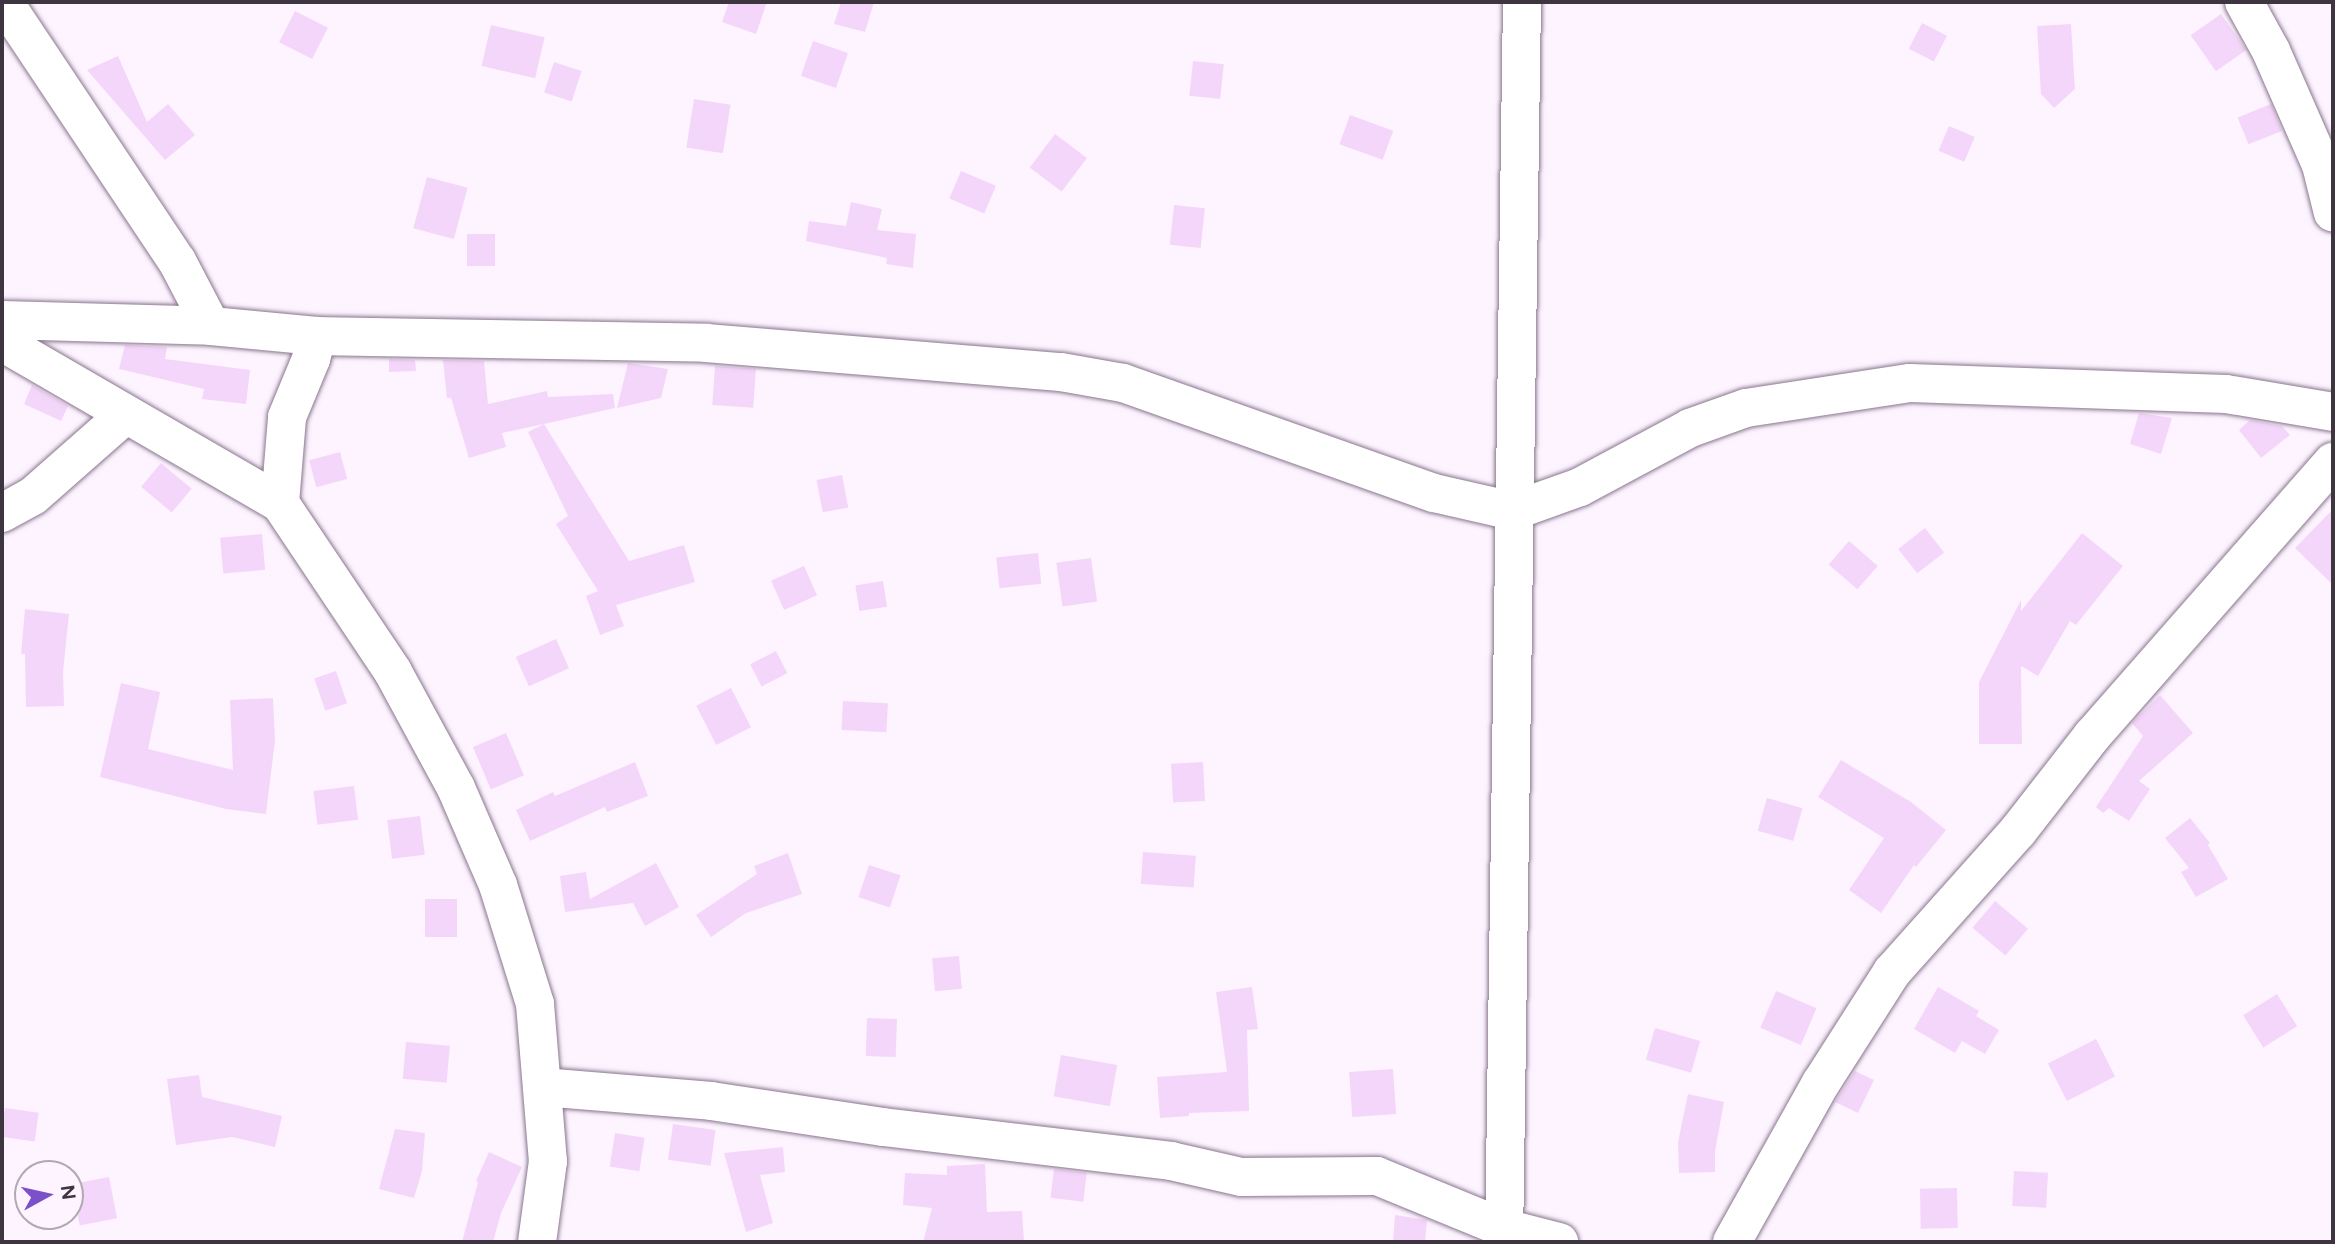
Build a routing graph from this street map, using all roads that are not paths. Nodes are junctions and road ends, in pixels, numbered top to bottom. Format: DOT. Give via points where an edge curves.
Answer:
graph roads {
  1 [pos="4,2"];
  2 [pos="1522,2"];
  3 [pos="2244,2"];
  4 [pos="2333,213"];
  5 [pos="2,320"];
  6 [pos="211,326"];
  7 [pos="317,336"];
  8 [pos="2,342"];
  9 [pos="2333,412"];
  10 [pos="125,415"];
  11 [pos="2333,462"];
  12 [pos="280,503"];
  13 [pos="1513,511"];
  14 [pos="2,513"];
  15 [pos="542,1087"];
  16 [pos="1504,1235"];
  17 [pos="537,1242"];
  18 [pos="1559,1242"];
  19 [pos="1732,1242"];
  1 -- 6 [label="street" via="177,261"];
  2 -- 13 [label="street"];
  3 -- 4 [label="street" via="2321,165"];
  5 -- 6 [label="street"];
  6 -- 7 [label="street"];
  7 -- 12 [label="street" via="287,417"];
  7 -- 13 [label="street" via="706,343 1061,372 1123,383 1434,493"];
  8 -- 10 [label="street"];
  9 -- 13 [label="street" via="2226,394 1910,383 1746,408 1690,428 1580,487"];
  10 -- 12 [label="street"];
  10 -- 14 [label="street" via="33,496"];
  11 -- 19 [label="street" via="1892,972 1821,1083"];
  12 -- 15 [label="street" via="393,672 456,788 498,886 536,1004"];
  13 -- 16 [label="street"];
  15 -- 16 [label="street" via="711,1101 883,1127 1171,1161 1241,1177 1377,1176"];
  15 -- 17 [label="street" via="548,1161"];
  16 -- 18 [label="street"];
}
